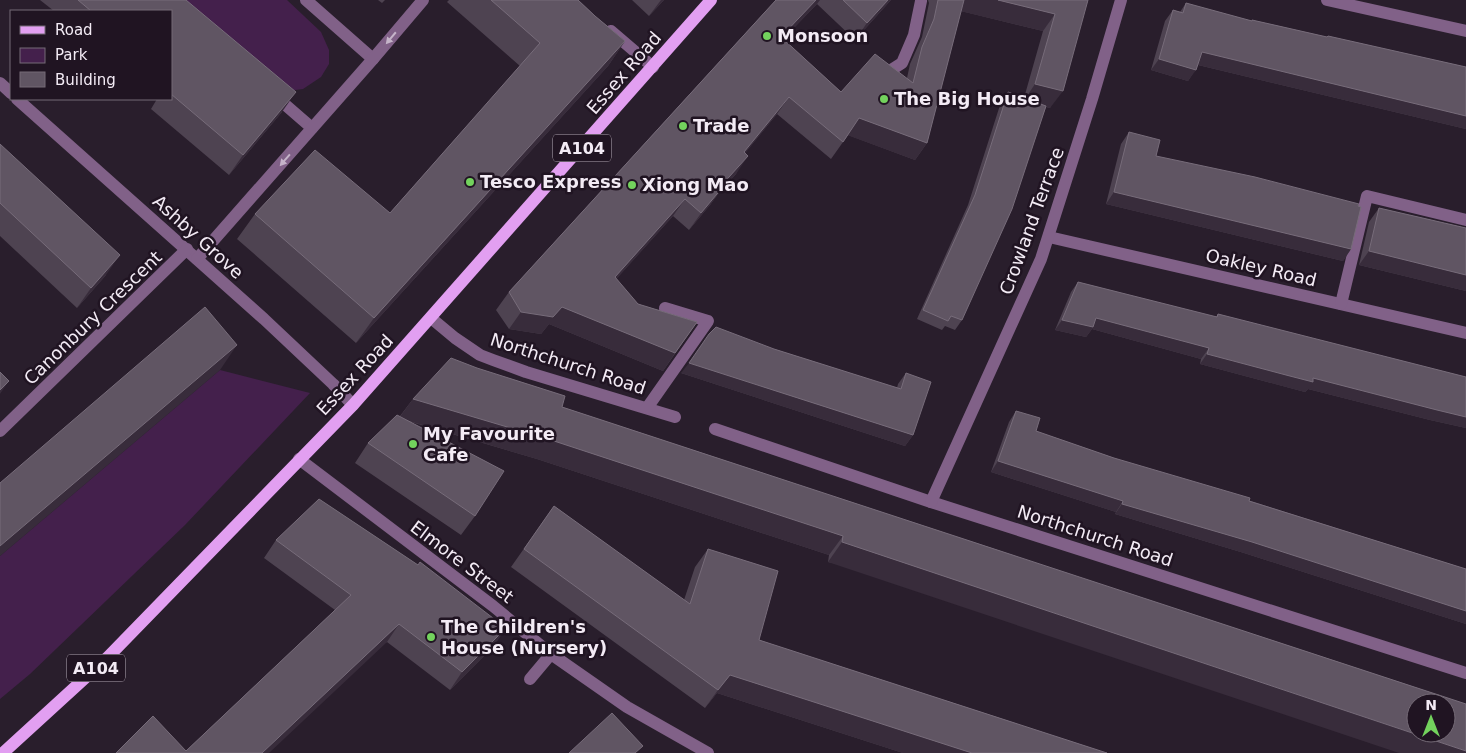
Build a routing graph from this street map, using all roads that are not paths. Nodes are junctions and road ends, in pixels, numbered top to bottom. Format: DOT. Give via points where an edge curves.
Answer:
graph roads {
  1 [pos="306,0"];
  2 [pos="423,0"];
  3 [pos="711,0"];
  4 [pos="1121,0"];
  5 [pos="1327,0"];
  6 [pos="921,1"];
  7 [pos="604,25"];
  8 [pos="1466,31"];
  9 [pos="373,59"];
  10 [pos="653,67"];
  11 [pos="888,72"];
  12 [pos="0,83"];
  13 [pos="268,90"];
  14 [pos="10,92"];
  15 [pos="18,100"];
  16 [pos="312,128"];
  17 [pos="1466,220"];
  18 [pos="1049,236"];
  19 [pos="188,249"];
  20 [pos="197,259"];
  21 [pos="1341,304"];
  22 [pos="666,308"];
  23 [pos="431,318"];
  24 [pos="1466,333"];
  25 [pos="353,405"];
  26 [pos="647,408"];
  27 [pos="675,417"];
  28 [pos="715,429"];
  29 [pos="0,431"];
  30 [pos="299,459"];
  31 [pos="931,502"];
  32 [pos="551,654"];
  33 [pos="1466,673"];
  34 [pos="530,679"];
  35 [pos="3,753"];
  36 [pos="708,753"];
  1 -- 9 [label="street"];
  2 -- 9 [label="street, one-way"];
  3 -- 10 [label="main road, Essex Road / A104"];
  4 -- 18 [label="street, Crowland Terrace"];
  5 -- 8 [label="street"];
  6 -- 11 [label="street" via="914,35 902,63"];
  7 -- 10 [label="street"];
  9 -- 16 [label="street"];
  10 -- 23 [label="main road, Essex Road / A104"];
  12 -- 14 [label="street"];
  13 -- 16 [label="street"];
  15 -- 19 [label="street, Ashby Grove"];
  16 -- 20 [label="street, one-way"];
  17 -- 21 [label="street" via="1367,196"];
  18 -- 21 [label="street, Oakley Road"];
  18 -- 31 [label="street, Crowland Terrace"];
  19 -- 20 [label="street, Ashby Grove"];
  19 -- 29 [label="street, Canonbury Crescent"];
  20 -- 25 [label="street, Ashby Grove"];
  21 -- 24 [label="street, Oakley Road"];
  22 -- 26 [label="street" via="708,321"];
  23 -- 25 [label="main road, Essex Road / A104"];
  23 -- 26 [label="street, Northchurch Road" via="487,358"];
  25 -- 30 [label="main road, Essex Road / A104"];
  26 -- 27 [label="street, Northchurch Road"];
  28 -- 31 [label="street, Northchurch Road"];
  30 -- 32 [label="street, Elmore Street"];
  30 -- 35 [label="main road, Essex Road / A104" via="108,657"];
  31 -- 33 [label="street, Northchurch Road"];
  32 -- 34 [label="street"];
  32 -- 36 [label="street, Elmore Street" via="627,707"];
}
